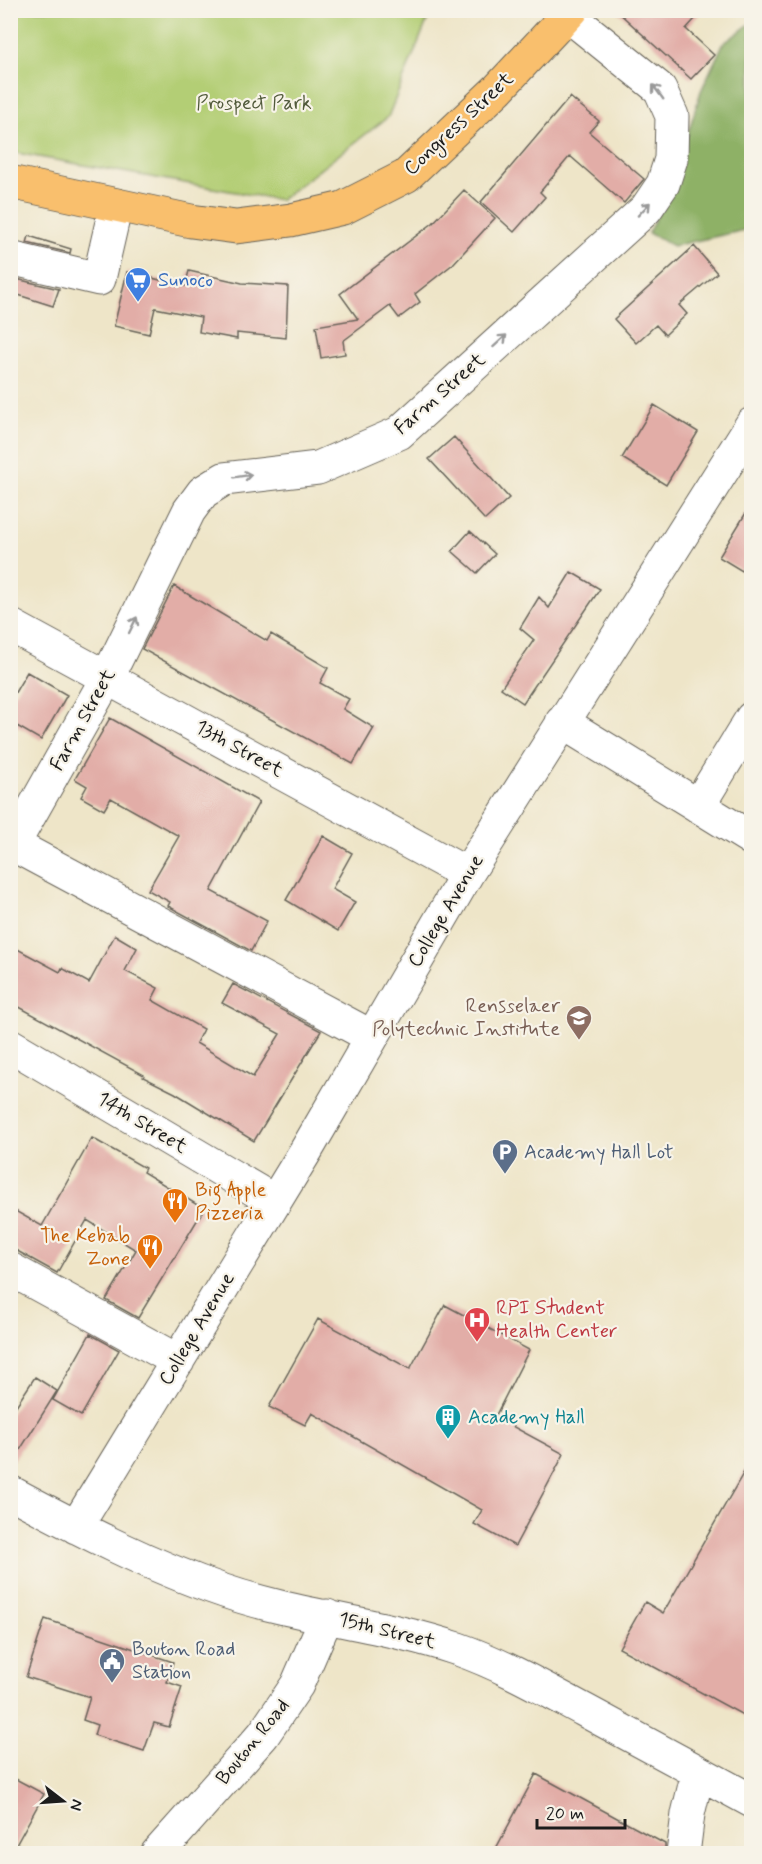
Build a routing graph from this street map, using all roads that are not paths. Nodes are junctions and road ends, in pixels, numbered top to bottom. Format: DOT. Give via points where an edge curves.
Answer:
graph roads {
  1 [pos="570,13"];
  2 [pos="10,182"];
  3 [pos="116,205"];
  4 [pos="10,258"];
  5 [pos="752,424"];
  6 [pos="10,625"];
  7 [pos="107,678"];
  8 [pos="752,718"];
  9 [pos="562,722"];
  10 [pos="698,806"];
  11 [pos="752,839"];
  12 [pos="11,846"];
  13 [pos="467,874"];
  14 [pos="372,1037"];
  15 [pos="10,1046"];
  16 [pos="274,1201"];
  17 [pos="10,1269"];
  18 [pos="178,1360"];
  19 [pos="10,1492"];
  20 [pos="76,1527"];
  21 [pos="327,1616"];
  22 [pos="698,1772"];
  23 [pos="752,1801"];
  24 [pos="157,1854"];
  25 [pos="683,1854"];
  1 -- 3 [label="main road, Congress Street" via="498,89 406,176 343,208 236,227"];
  7 -- 1 [label="street, Farm Street, one-way" via="189,511 203,492 224,479 318,468 399,433 646,208 663,184 672,146 672,116 660,89"];
  2 -- 3 [label="main road, Congress Street"];
  3 -- 4 [label="street" via="99,279"];
  5 -- 9 [label="street, College Avenue"];
  6 -- 7 [label="street, 13th Street"];
  7 -- 12 [label="street, Farm Street"];
  7 -- 13 [label="street, 13th Street"];
  8 -- 10 [label="street"];
  9 -- 10 [label="street"];
  9 -- 13 [label="street, College Avenue"];
  10 -- 11 [label="street"];
  12 -- 14 [label="street"];
  13 -- 14 [label="street, College Avenue"];
  14 -- 16 [label="street, College Avenue"];
  15 -- 16 [label="street, 14th Street"];
  16 -- 18 [label="street, College Avenue"];
  17 -- 18 [label="street"];
  18 -- 20 [label="street, College Avenue"];
  19 -- 20 [label="street, 15th Street"];
  20 -- 21 [label="street, 15th Street" via="163,1568 225,1591"];
  21 -- 22 [label="street, 15th Street" via="459,1649 531,1682"];
  21 -- 24 [label="street, Bouton Road" via="297,1685 263,1735"];
  22 -- 23 [label="street, 15th Street"];
  22 -- 25 [label="street"];
}
